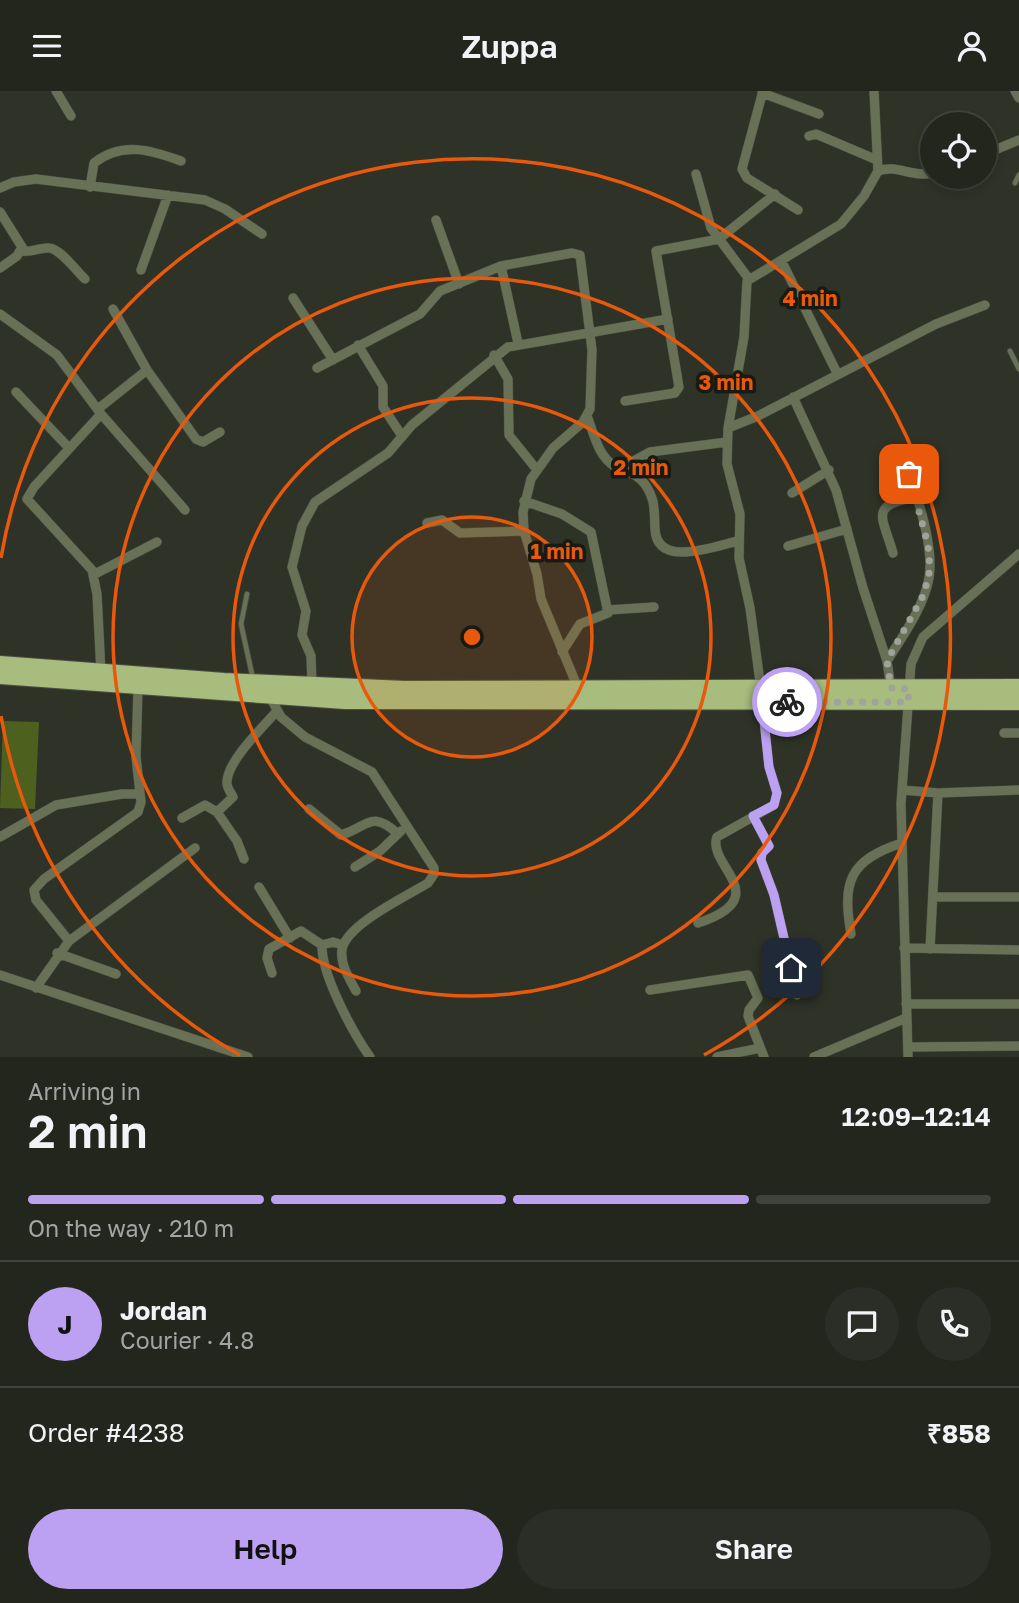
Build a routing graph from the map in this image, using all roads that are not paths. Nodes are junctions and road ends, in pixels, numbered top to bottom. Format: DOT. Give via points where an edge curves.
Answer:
graph roads {
  1 [pos="56,91"];
  2 [pos="874,91"];
  3 [pos="1015,91"];
  4 [pos="763,92"];
  5 [pos="1019,98"];
  6 [pos="819,114"];
  7 [pos="71,116"];
  8 [pos="809,136"];
  9 [pos="1019,140"];
  10 [pos="997,149"];
  11 [pos="877,160"];
  12 [pos="181,161"];
  13 [pos="878,171"];
  14 [pos="695,174"];
  15 [pos="920,174"];
  16 [pos="1019,175"];
  17 [pos="1015,183"];
  18 [pos="90,187"];
  19 [pos="0,188"];
  20 [pos="775,194"];
  21 [pos="168,195"];
  22 [pos="797,210"];
  23 [pos="0,212"];
  24 [pos="436,220"];
  25 [pos="262,234"];
  26 [pos="719,239"];
  27 [pos="21,251"];
  28 [pos="782,262"];
  29 [pos="501,265"];
  30 [pos="0,268"];
  31 [pos="141,270"];
  32 [pos="85,279"];
  33 [pos="749,279"];
  34 [pos="459,284"];
  35 [pos="293,298"];
  36 [pos="985,305"];
  37 [pos="113,309"];
  38 [pos="0,314"];
  39 [pos="668,319"];
  40 [pos="590,331"];
  41 [pos="518,343"];
  42 [pos="358,345"];
  43 [pos="1010,351"];
  44 [pos="494,355"];
  45 [pos="333,360"];
  46 [pos="317,368"];
  47 [pos="1019,369"];
  48 [pos="147,370"];
  49 [pos="837,373"];
  50 [pos="16,391"];
  51 [pos="793,397"];
  52 [pos="625,401"];
  53 [pos="99,412"];
  54 [pos="587,417"];
  55 [pos="728,428"];
  56 [pos="220,432"];
  57 [pos="402,436"];
  58 [pos="727,442"];
  59 [pos="69,449"];
  60 [pos="903,451"];
  61 [pos="619,469"];
  62 [pos="537,470"];
  63 [pos="829,470"];
  64 [pos="792,493"];
  65 [pos="915,497"];
  66 [pos="524,501"];
  67 [pos="186,509"];
  68 [pos="427,523"];
  69 [pos="847,529"];
  70 [pos="524,531"];
  71 [pos="738,541"];
  72 [pos="157,542"];
  73 [pos="788,546"];
  74 [pos="893,553"];
  75 [pos="1019,554"];
  76 [pos="93,575"];
  77 [pos="247,594"];
  78 [pos="654,607"];
  79 [pos="608,610"];
  80 [pos="562,652"];
  81 [pos="887,661"];
  82 [pos="0,664"];
  83 [pos="101,673"];
  84 [pos="0,676"];
  85 [pos="253,683"];
  86 [pos="312,686"];
  87 [pos="1019,687"];
  88 [pos="138,688"];
  89 [pos="578,688"];
  90 [pos="891,688"];
  91 [pos="908,695"];
  92 [pos="761,696"];
  93 [pos="1019,702"];
  94 [pos="274,704"];
  95 [pos="1003,733"];
  96 [pos="1019,733"];
  97 [pos="902,790"];
  98 [pos="1019,790"];
  99 [pos="938,793"];
  100 [pos="139,794"];
  101 [pos="309,809"];
  102 [pos="217,812"];
  103 [pos="753,816"];
  104 [pos="182,818"];
  105 [pos="407,825"];
  106 [pos="398,834"];
  107 [pos="0,837"];
  108 [pos="902,843"];
  109 [pos="195,848"];
  110 [pos="244,859"];
  111 [pos="355,867"];
  112 [pos="259,887"];
  113 [pos="933,897"];
  114 [pos="1019,897"];
  115 [pos="698,923"];
  116 [pos="851,935"];
  117 [pos="290,938"];
  118 [pos="69,941"];
  119 [pos="322,945"];
  120 [pos="343,945"];
  121 [pos="904,948"];
  122 [pos="930,949"];
  123 [pos="1019,950"];
  124 [pos="57,953"];
  125 [pos="272,973"];
  126 [pos="116,974"];
  127 [pos="0,975"];
  128 [pos="36,988"];
  129 [pos="650,990"];
  130 [pos="356,991"];
  131 [pos="797,995"];
  132 [pos="906,1004"];
  133 [pos="1019,1004"];
  134 [pos="906,1018"];
  135 [pos="1019,1045"];
  136 [pos="908,1052"];
  137 [pos="762,1053"];
  138 [pos="248,1057"];
  139 [pos="370,1057"];
  140 [pos="717,1057"];
  141 [pos="814,1057"];
  1 -- 7 [label="street"];
  2 -- 11 [label="street"];
  3 -- 5 [label="street"];
  4 -- 6 [label="street"];
  4 -- 20 [label="street" via="742,169 747,178"];
  8 -- 11 [label="street" via="816,134"];
  9 -- 10 [label="street"];
  11 -- 13 [label="street"];
  12 -- 18 [label="street" via="153,151 122,150 94,163"];
  13 -- 15 [label="street" via="890,168"];
  13 -- 28 [label="street" via="841,224"];
  14 -- 26 [label="street" via="711,228"];
  16 -- 17 [label="lane"];
  18 -- 19 [label="street" via="36,179"];
  18 -- 21 [label="street"];
  20 -- 22 [label="street"];
  20 -- 26 [label="street"];
  21 -- 25 [label="street" via="215,204"];
  21 -- 31 [label="street"];
  23 -- 27 [label="street"];
  24 -- 34 [label="street"];
  26 -- 33 [label="street"];
  26 -- 39 [label="street" via="656,251"];
  27 -- 30 [label="street"];
  27 -- 32 [label="street" via="55,250"];
  28 -- 33 [label="street"];
  28 -- 49 [label="street"];
  29 -- 34 [label="street"];
  29 -- 40 [label="street" via="580,255"];
  29 -- 41 [label="street"];
  33 -- 55 [label="street"];
  34 -- 42 [label="street" via="435,293 420,314"];
  35 -- 45 [label="street"];
  36 -- 49 [label="street"];
  37 -- 48 [label="street"];
  38 -- 53 [label="street" via="57,355"];
  39 -- 40 [label="street"];
  39 -- 52 [label="street" via="679,390"];
  40 -- 41 [label="street"];
  40 -- 54 [label="street" via="593,386"];
  41 -- 44 [label="street"];
  42 -- 45 [label="street"];
  42 -- 57 [label="street" via="383,386 383,407"];
  43 -- 47 [label="lane"];
  44 -- 57 [label="street"];
  44 -- 62 [label="street" via="508,379 509,435"];
  45 -- 46 [label="street"];
  48 -- 53 [label="street"];
  48 -- 56 [label="street" via="196,439 203,442"];
  49 -- 51 [label="street"];
  50 -- 59 [label="street"];
  51 -- 55 [label="street"];
  51 -- 63 [label="street"];
  53 -- 59 [label="street"];
  53 -- 67 [label="street"];
  54 -- 61 [label="street" via="598,447"];
  54 -- 62 [label="street" via="561,439"];
  55 -- 58 [label="street"];
  57 -- 86 [label="street" via="378,461 315,502 302,526 292,567 306,611 302,635 311,656"];
  58 -- 61 [label="street" via="650,452"];
  58 -- 71 [label="street" via="729,476 740,514"];
  59 -- 76 [label="street" via="27,499 89,565"];
  60 -- 65 [label="street"];
  61 -- 71 [label="street" via="638,476 652,494 656,540 662,547 680,553"];
  62 -- 66 [label="street"];
  63 -- 64 [label="street"];
  63 -- 69 [label="street"];
  65 -- 74 [label="street" via="891,502 884,509"];
  65 -- 81 [label="street" via="930,557 929,581"];
  66 -- 70 [label="street"];
  66 -- 79 [label="street" via="562,514 591,532"];
  68 -- 70 [label="street" via="442,520 460,533"];
  69 -- 73 [label="street"];
  69 -- 81 [label="street"];
  70 -- 80 [label="street" via="541,599"];
  71 -- 92 [label="street"];
  72 -- 76 [label="street"];
  75 -- 91 [label="street" via="923,637 911,664"];
  76 -- 83 [label="street"];
  77 -- 85 [label="lane" via="241,615"];
  78 -- 79 [label="street"];
  79 -- 80 [label="street" via="606,615 580,624"];
  80 -- 89 [label="street"];
  81 -- 90 [label="street"];
  82 -- 83 [label="highway"];
  83 -- 85 [label="highway"];
  84 -- 88 [label="highway"];
  85 -- 86 [label="highway"];
  86 -- 89 [label="highway"];
  87 -- 91 [label="highway"];
  88 -- 94 [label="highway"];
  88 -- 100 [label="street"];
  89 -- 92 [label="highway"];
  90 -- 91 [label="highway"];
  90 -- 92 [label="highway"];
  91 -- 92 [label="highway"];
  91 -- 93 [label="highway"];
  91 -- 97 [label="street"];
  92 -- 94 [label="highway"];
  92 -- 103 [label="street" via="769,767 777,793 774,805"];
  94 -- 102 [label="street" via="237,759 227,783 232,799"];
  94 -- 105 [label="street" via="305,737 372,772"];
  95 -- 96 [label="street"];
  97 -- 99 [label="street"];
  97 -- 108 [label="street"];
  98 -- 99 [label="street"];
  99 -- 113 [label="street"];
  100 -- 107 [label="street" via="56,805"];
  100 -- 118 [label="street" via="141,808 134,816 34,890 36,900"];
  101 -- 106 [label="street" via="337,833 377,821"];
  102 -- 104 [label="street" via="205,805"];
  102 -- 110 [label="street"];
  103 -- 115 [label="street" via="717,837 716,849 734,880 734,897 719,916"];
  103 -- 131 [label="street" via="769,846 761,860 774,895"];
  105 -- 106 [label="street"];
  105 -- 120 [label="street" via="431,860 434,874 428,883 362,923"];
  106 -- 111 [label="street"];
  108 -- 116 [label="street" via="883,849 854,871 846,900"];
  108 -- 121 [label="street"];
  109 -- 118 [label="street"];
  112 -- 117 [label="street"];
  113 -- 114 [label="street"];
  113 -- 122 [label="street"];
  117 -- 119 [label="street" via="304,931"];
  117 -- 125 [label="street" via="269,949"];
  118 -- 124 [label="street"];
  119 -- 120 [label="street"];
  119 -- 139 [label="street" via="323,963 352,1033"];
  120 -- 130 [label="street" via="343,963"];
  121 -- 122 [label="street"];
  121 -- 132 [label="street"];
  122 -- 123 [label="street"];
  124 -- 126 [label="street"];
  124 -- 128 [label="street"];
  127 -- 128 [label="street"];
  128 -- 138 [label="street"];
  129 -- 137 [label="street" via="748,975 758,998 748,1013"];
  132 -- 133 [label="street"];
  132 -- 134 [label="street"];
  134 -- 136 [label="street"];
  134 -- 141 [label="street"];
  135 -- 136 [label="street"];
  137 -- 140 [label="street"];
}
